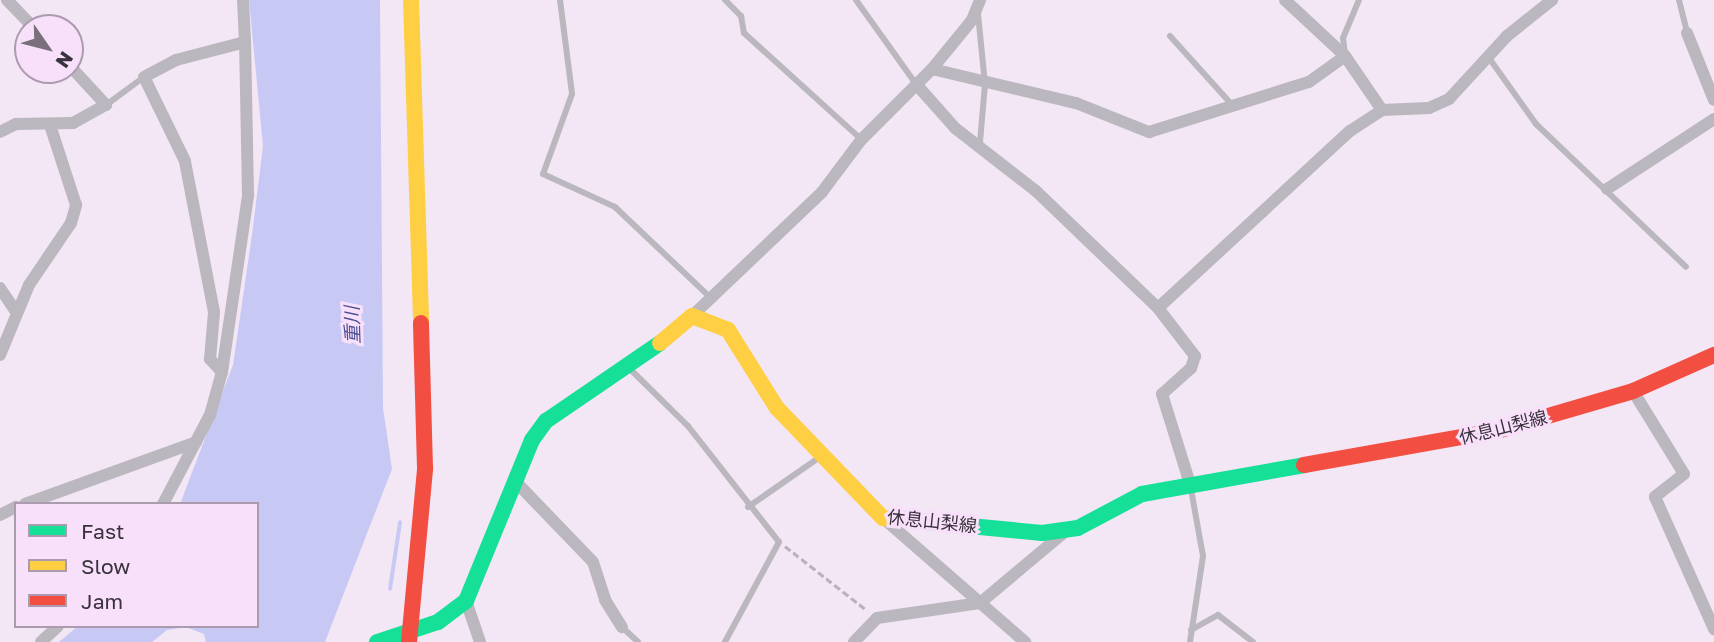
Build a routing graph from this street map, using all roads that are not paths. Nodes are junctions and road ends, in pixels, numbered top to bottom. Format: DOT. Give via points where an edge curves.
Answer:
graph roads {
  1 [pos="7,0"];
  2 [pos="243,0"];
  3 [pos="411,0"];
  4 [pos="559,0"];
  5 [pos="725,0"];
  6 [pos="856,0"];
  7 [pos="1285,0"];
  8 [pos="1359,0"];
  9 [pos="1552,0"];
  10 [pos="1679,0"];
  11 [pos="978,4"];
  12 [pos="20,14"];
  13 [pos="1687,33"];
  14 [pos="1170,36"];
  15 [pos="245,42"];
  16 [pos="1345,56"];
  17 [pos="1489,58"];
  18 [pos="932,69"];
  19 [pos="144,77"];
  20 [pos="84,81"];
  21 [pos="916,84"];
  22 [pos="985,84"];
  23 [pos="1714,100"];
  24 [pos="106,105"];
  25 [pos="1235,108"];
  26 [pos="1382,110"];
  27 [pos="1714,119"];
  28 [pos="50,125"];
  29 [pos="0,132"];
  30 [pos="861,140"];
  31 [pos="980,142"];
  32 [pos="1607,189"];
  33 [pos="1686,267"];
  34 [pos="0,288"];
  35 [pos="711,298"];
  36 [pos="1158,308"];
  37 [pos="17,313"];
  38 [pos="692,316"];
  39 [pos="0,355"];
  40 [pos="1714,355"];
  41 [pos="630,368"];
  42 [pos="222,372"];
  43 [pos="1633,391"];
  44 [pos="196,442"];
  45 [pos="820,457"];
  46 [pos="515,481"];
  47 [pos="1190,484"];
  48 [pos="30,502"];
  49 [pos="164,502"];
  50 [pos="748,508"];
  51 [pos="883,518"];
  52 [pos="1066,530"];
  53 [pos="467,601"];
  54 [pos="979,603"];
  55 [pos="622,627"];
  56 [pos="56,628"];
  57 [pos="1714,629"];
  58 [pos="1191,630"];
  59 [pos="409,638"];
  60 [pos="41,642"];
  61 [pos="377,642"];
  62 [pos="480,642"];
  63 [pos="638,642"];
  64 [pos="725,642"];
  65 [pos="854,642"];
  66 [pos="1025,642"];
  67 [pos="1190,642"];
  68 [pos="1253,642"];
  1 -- 12 [label="street"];
  2 -- 15 [label="street"];
  3 -- 59 [label="main road" via="425,468"];
  4 -- 35 [label="lane" via="572,94 543,174 615,207"];
  5 -- 30 [label="lane" via="741,16 744,33"];
  6 -- 21 [label="lane"];
  7 -- 16 [label="street"];
  8 -- 16 [label="lane" via="1343,38"];
  9 -- 17 [label="street"];
  10 -- 13 [label="lane"];
  11 -- 18 [label="street"];
  11 -- 22 [label="lane"];
  13 -- 23 [label="street"];
  14 -- 25 [label="lane"];
  15 -- 19 [label="street" via="176,60"];
  15 -- 42 [label="street" via="248,195"];
  16 -- 25 [label="street" via="1309,82 1256,95"];
  16 -- 26 [label="street"];
  17 -- 26 [label="street" via="1438,105"];
  17 -- 32 [label="lane" via="1536,124"];
  18 -- 21 [label="street"];
  18 -- 22 [label="street"];
  19 -- 24 [label="lane"];
  19 -- 42 [label="street" via="185,161 214,312 210,359"];
  20 -- 24 [label="street"];
  21 -- 30 [label="street"];
  21 -- 31 [label="street" via="955,128"];
  22 -- 25 [label="street" via="1076,103 1149,132"];
  22 -- 31 [label="lane"];
  24 -- 28 [label="street" via="73,124"];
  26 -- 36 [label="street" via="1350,131"];
  27 -- 32 [label="street"];
  28 -- 29 [label="street" via="16,124"];
  28 -- 37 [label="street" via="76,205"];
  30 -- 35 [label="street" via="776,242"];
  31 -- 36 [label="street"];
  32 -- 33 [label="lane"];
  34 -- 37 [label="street"];
  35 -- 38 [label="street"];
  36 -- 47 [label="street" via="1195,356 1191,368 1163,394"];
  37 -- 39 [label="street"];
  38 -- 41 [label="main road"];
  38 -- 45 [label="main road, 休息山梨線" via="728,330 752,374"];
  40 -- 43 [label="main road, 休息山梨線"];
  41 -- 46 [label="main road" via="546,421"];
  41 -- 50 [label="lane" via="688,426"];
  42 -- 44 [label="street"];
  43 -- 47 [label="main road, 休息山梨線" via="1500,430 1281,474"];
  43 -- 57 [label="street" via="1684,474 1655,497"];
  44 -- 48 [label="street"];
  44 -- 49 [label="street"];
  45 -- 50 [label="lane"];
  45 -- 51 [label="main road, 休息山梨線"];
  46 -- 53 [label="main road"];
  46 -- 55 [label="street" via="593,562 605,600"];
  47 -- 52 [label="main road, 休息山梨線" via="1126,500"];
  47 -- 58 [label="lane" via="1203,556"];
  50 -- 64 [label="lane" via="779,542"];
  51 -- 52 [label="main road, 休息山梨線" via="1042,534"];
  51 -- 54 [label="street"];
  52 -- 54 [label="street"];
  53 -- 59 [label="main road"];
  53 -- 62 [label="street"];
  54 -- 65 [label="street" via="877,618"];
  54 -- 66 [label="street"];
  55 -- 63 [label="lane"];
  56 -- 60 [label="street"];
  58 -- 67 [label="lane"];
  58 -- 68 [label="lane" via="1218,615"];
  59 -- 61 [label="main road"];
}
